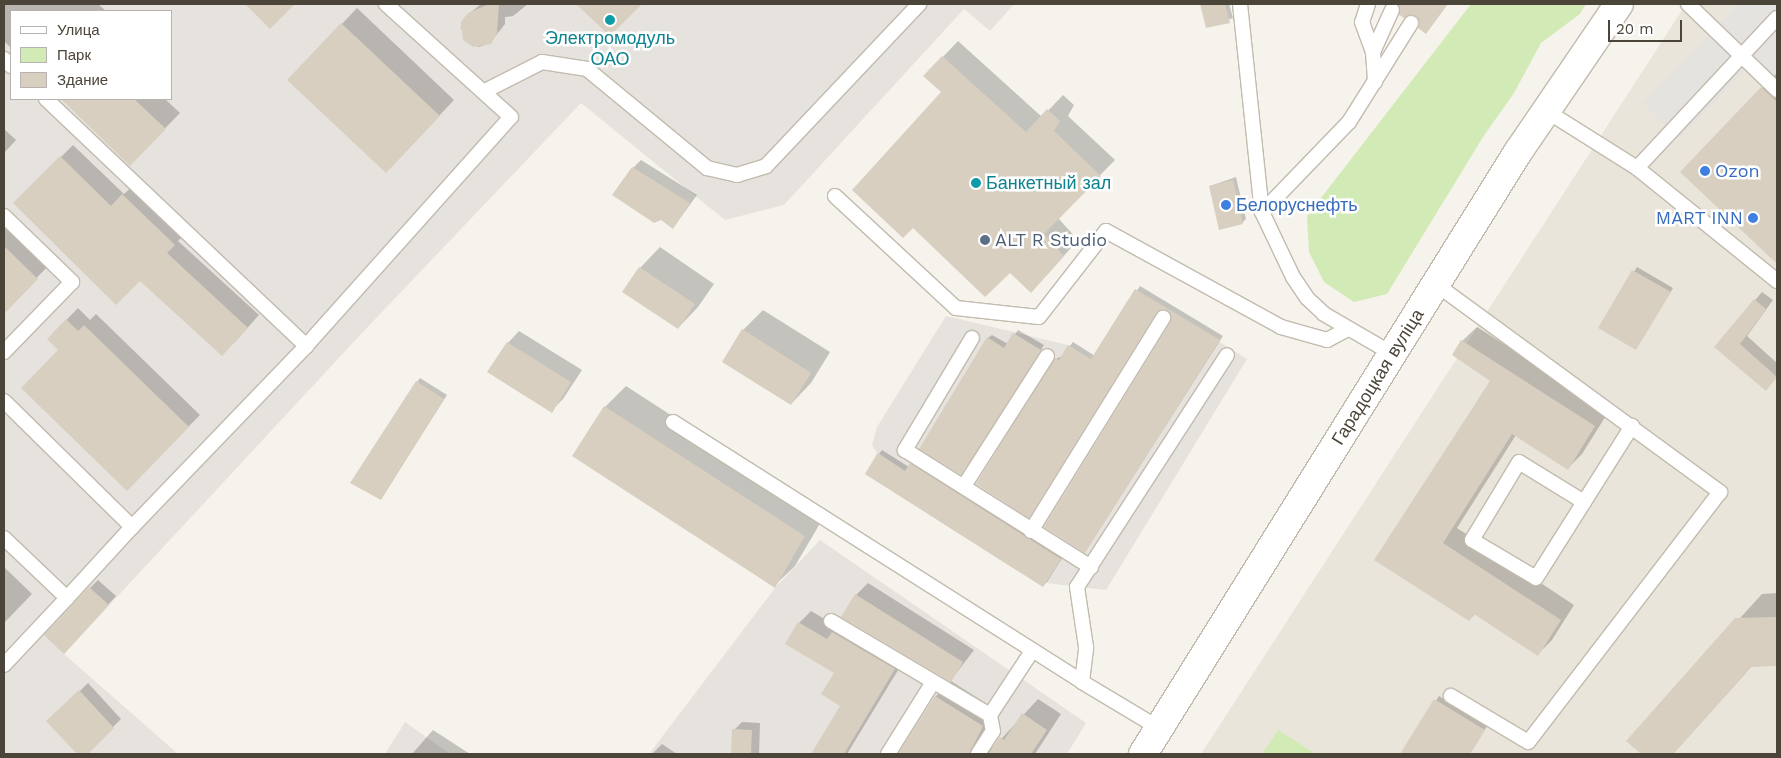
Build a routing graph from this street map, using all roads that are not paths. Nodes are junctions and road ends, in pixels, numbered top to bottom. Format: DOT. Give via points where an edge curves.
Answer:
graph roads {
  1 [pos="919,4"];
  2 [pos="1240,4"];
  3 [pos="1358,4"];
  4 [pos="1368,4"];
  5 [pos="1619,4"];
  6 [pos="1688,4"];
  7 [pos="395,7"];
  8 [pos="1392,10"];
  9 [pos="1777,18"];
  10 [pos="1362,22"];
  11 [pos="1411,23"];
  12 [pos="1373,52"];
  13 [pos="1741,55"];
  14 [pos="1375,82"];
  15 [pos="1777,90"];
  16 [pos="485,91"];
  17 [pos="47,100"];
  18 [pos="1548,112"];
  19 [pos="1636,168"];
  20 [pos="836,196"];
  21 [pos="1262,212"];
  22 [pos="4,216"];
  23 [pos="1777,281"];
  24 [pos="1436,284"];
  25 [pos="1163,318"];
  26 [pos="1348,329"];
  27 [pos="972,338"];
  28 [pos="306,346"];
  29 [pos="4,352"];
  30 [pos="1391,353"];
  31 [pos="1227,355"];
  32 [pos="1047,356"];
  33 [pos="4,401"];
  34 [pos="673,422"];
  35 [pos="1632,426"];
  36 [pos="964,486"];
  37 [pos="1584,502"];
  38 [pos="132,527"];
  39 [pos="1031,531"];
  40 [pos="4,538"];
  41 [pos="1091,567"];
  42 [pos="67,598"];
  43 [pos="831,621"];
  44 [pos="1032,651"];
  45 [pos="4,665"];
  46 [pos="933,682"];
  47 [pos="1082,682"];
  48 [pos="1451,696"];
  49 [pos="990,716"];
  50 [pos="1159,728"];
  51 [pos="888,754"];
  52 [pos="978,754"];
  53 [pos="1143,754"];
  1 -- 16 [label="lane" via="766,166 737,175 707,168 587,69 542,62"];
  2 -- 21 [label="lane"];
  3 -- 10 [label="lane"];
  4 -- 10 [label="lane"];
  5 -- 18 [label="street, Гарадоцкая вуліца"];
  6 -- 13 [label="lane"];
  7 -- 16 [label="lane"];
  8 -- 12 [label="lane"];
  9 -- 13 [label="lane"];
  10 -- 12 [label="lane"];
  11 -- 14 [label="lane"];
  12 -- 14 [label="lane"];
  13 -- 15 [label="lane"];
  13 -- 19 [label="lane"];
  14 -- 21 [label="lane" via="1349,122"];
  16 -- 28 [label="lane" via="511,117"];
  17 -- 28 [label="lane"];
  18 -- 19 [label="lane"];
  18 -- 24 [label="street, Гарадоцкая вуліца" via="1518,152"];
  19 -- 23 [label="lane"];
  20 -- 26 [label="lane" via="956,308 1039,317 1106,231 1281,327 1327,340"];
  21 -- 26 [label="lane" via="1307,298"];
  22 -- 29 [label="lane" via="72,282"];
  24 -- 30 [label="street, Гарадоцкая вуліца"];
  24 -- 35 [label="lane"];
  25 -- 39 [label="lane"];
  26 -- 30 [label="lane"];
  27 -- 36 [label="lane" via="905,450"];
  28 -- 38 [label="lane"];
  30 -- 50 [label="street, Гарадоцкая вуліца"];
  31 -- 41 [label="lane"];
  32 -- 36 [label="lane"];
  33 -- 38 [label="lane"];
  34 -- 44 [label="lane"];
  35 -- 37 [label="lane"];
  35 -- 48 [label="lane" via="1720,492 1528,742"];
  36 -- 39 [label="lane"];
  37 -- 37 [label="lane" via="1536,578 1472,540 1519,462"];
  38 -- 42 [label="lane"];
  39 -- 41 [label="lane"];
  40 -- 42 [label="lane"];
  41 -- 47 [label="lane" via="1077,587 1086,647"];
  42 -- 45 [label="lane"];
  43 -- 46 [label="lane"];
  44 -- 47 [label="lane"];
  44 -- 49 [label="lane"];
  46 -- 49 [label="lane"];
  46 -- 51 [label="lane"];
  47 -- 50 [label="lane"];
  49 -- 52 [label="lane" via="993,731"];
  50 -- 53 [label="street, Гарадоцкая вуліца"];
}
